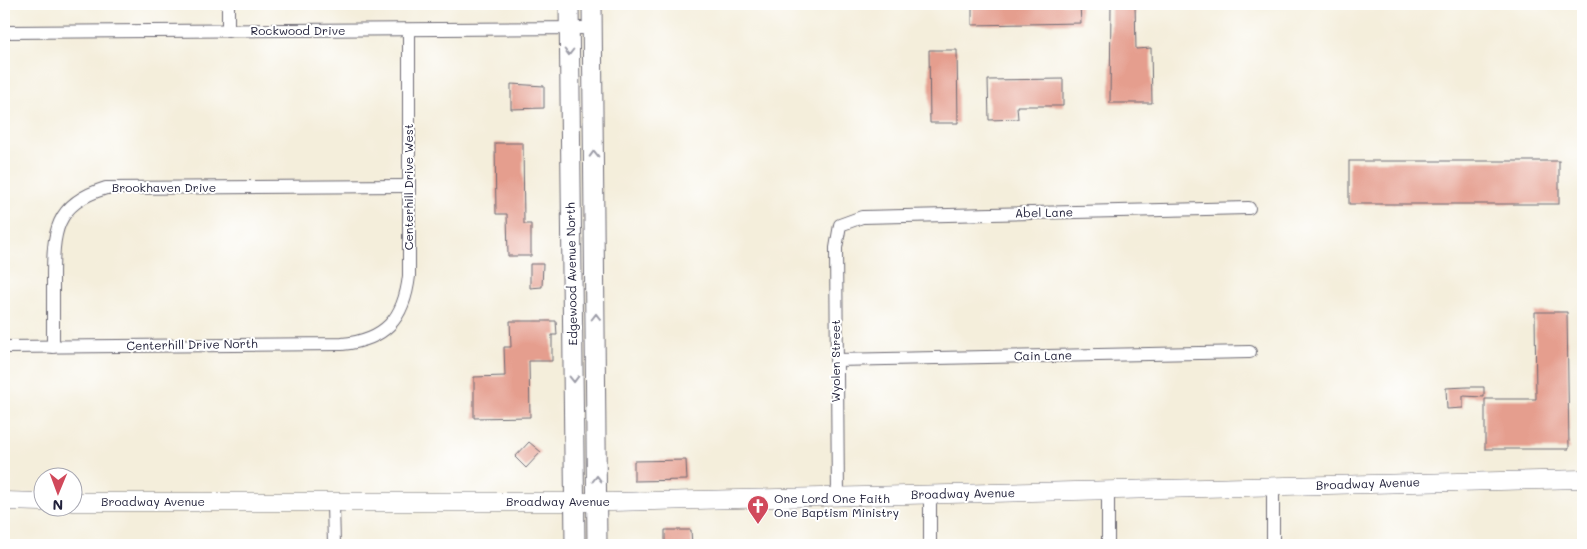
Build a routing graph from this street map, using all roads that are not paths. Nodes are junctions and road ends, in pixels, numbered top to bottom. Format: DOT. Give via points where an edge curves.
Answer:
graph roads {
  1 [pos="228,4"];
  2 [pos="569,4"];
  3 [pos="592,4"];
  4 [pos="569,27"];
  5 [pos="592,28"];
  6 [pos="409,30"];
  7 [pos="228,31"];
  8 [pos="4,32"];
  9 [pos="408,186"];
  10 [pos="1249,208"];
  11 [pos="840,225"];
  12 [pos="572,260"];
  13 [pos="595,260"];
  14 [pos="379,334"];
  15 [pos="53,346"];
  16 [pos="4,347"];
  17 [pos="1250,352"];
  18 [pos="836,360"];
  19 [pos="1583,479"];
  20 [pos="1273,487"];
  21 [pos="1108,491"];
  22 [pos="930,495"];
  23 [pos="838,498"];
  24 [pos="4,501"];
  25 [pos="32,502"];
  26 [pos="82,502"];
  27 [pos="575,502"];
  28 [pos="597,502"];
  29 [pos="333,503"];
  30 [pos="334,545"];
  31 [pos="575,545"];
  32 [pos="597,545"];
  33 [pos="930,545"];
  34 [pos="1108,545"];
  35 [pos="1273,545"];
  1 -- 7 [label="street"];
  2 -- 4 [label="main road, Edgewood Avenue North"];
  3 -- 5 [label="main road, Edgewood Avenue North"];
  4 -- 5 [label="street, Rockwood Drive"];
  4 -- 6 [label="street, Rockwood Drive"];
  4 -- 12 [label="main road, Edgewood Avenue North, one-way"];
  13 -- 5 [label="main road, Edgewood Avenue North, one-way"];
  6 -- 7 [label="street, Rockwood Drive"];
  6 -- 9 [label="street, Centerhill Drive West"];
  7 -- 8 [label="street, Rockwood Drive"];
  9 -- 14 [label="street, Centerhill Drive West" via="407,295 391,325"];
  9 -- 15 [label="street, Brookhaven Drive" via="106,188 85,194 64,214 56,231 53,248"];
  10 -- 11 [label="street, Abel Lane" via="862,217"];
  11 -- 18 [label="street, Wyolen Street" via="836,248"];
  12 -- 13 [label="street"];
  12 -- 27 [label="main road, Edgewood Avenue North, one-way"];
  28 -- 13 [label="main road, Edgewood Avenue North, one-way"];
  14 -- 15 [label="street, Centerhill Drive North" via="342,344"];
  15 -- 16 [label="street, Centerhill Drive North"];
  17 -- 18 [label="street, Cain Lane"];
  18 -- 23 [label="street, Wyolen Street"];
  19 -- 20 [label="street, Broadway Avenue"];
  20 -- 21 [label="street, Broadway Avenue"];
  20 -- 35 [label="street"];
  21 -- 22 [label="street, Broadway Avenue"];
  21 -- 34 [label="street"];
  22 -- 23 [label="street, Broadway Avenue"];
  22 -- 33 [label="street"];
  23 -- 28 [label="street, Broadway Avenue"];
  24 -- 25 [label="street"];
  26 -- 29 [label="street, Broadway Avenue"];
  27 -- 28 [label="street, Broadway Avenue"];
  27 -- 29 [label="street, Broadway Avenue"];
  27 -- 31 [label="main road, Edgewood Avenue North"];
  28 -- 32 [label="main road, Edgewood Avenue North"];
  29 -- 30 [label="street"];
}
